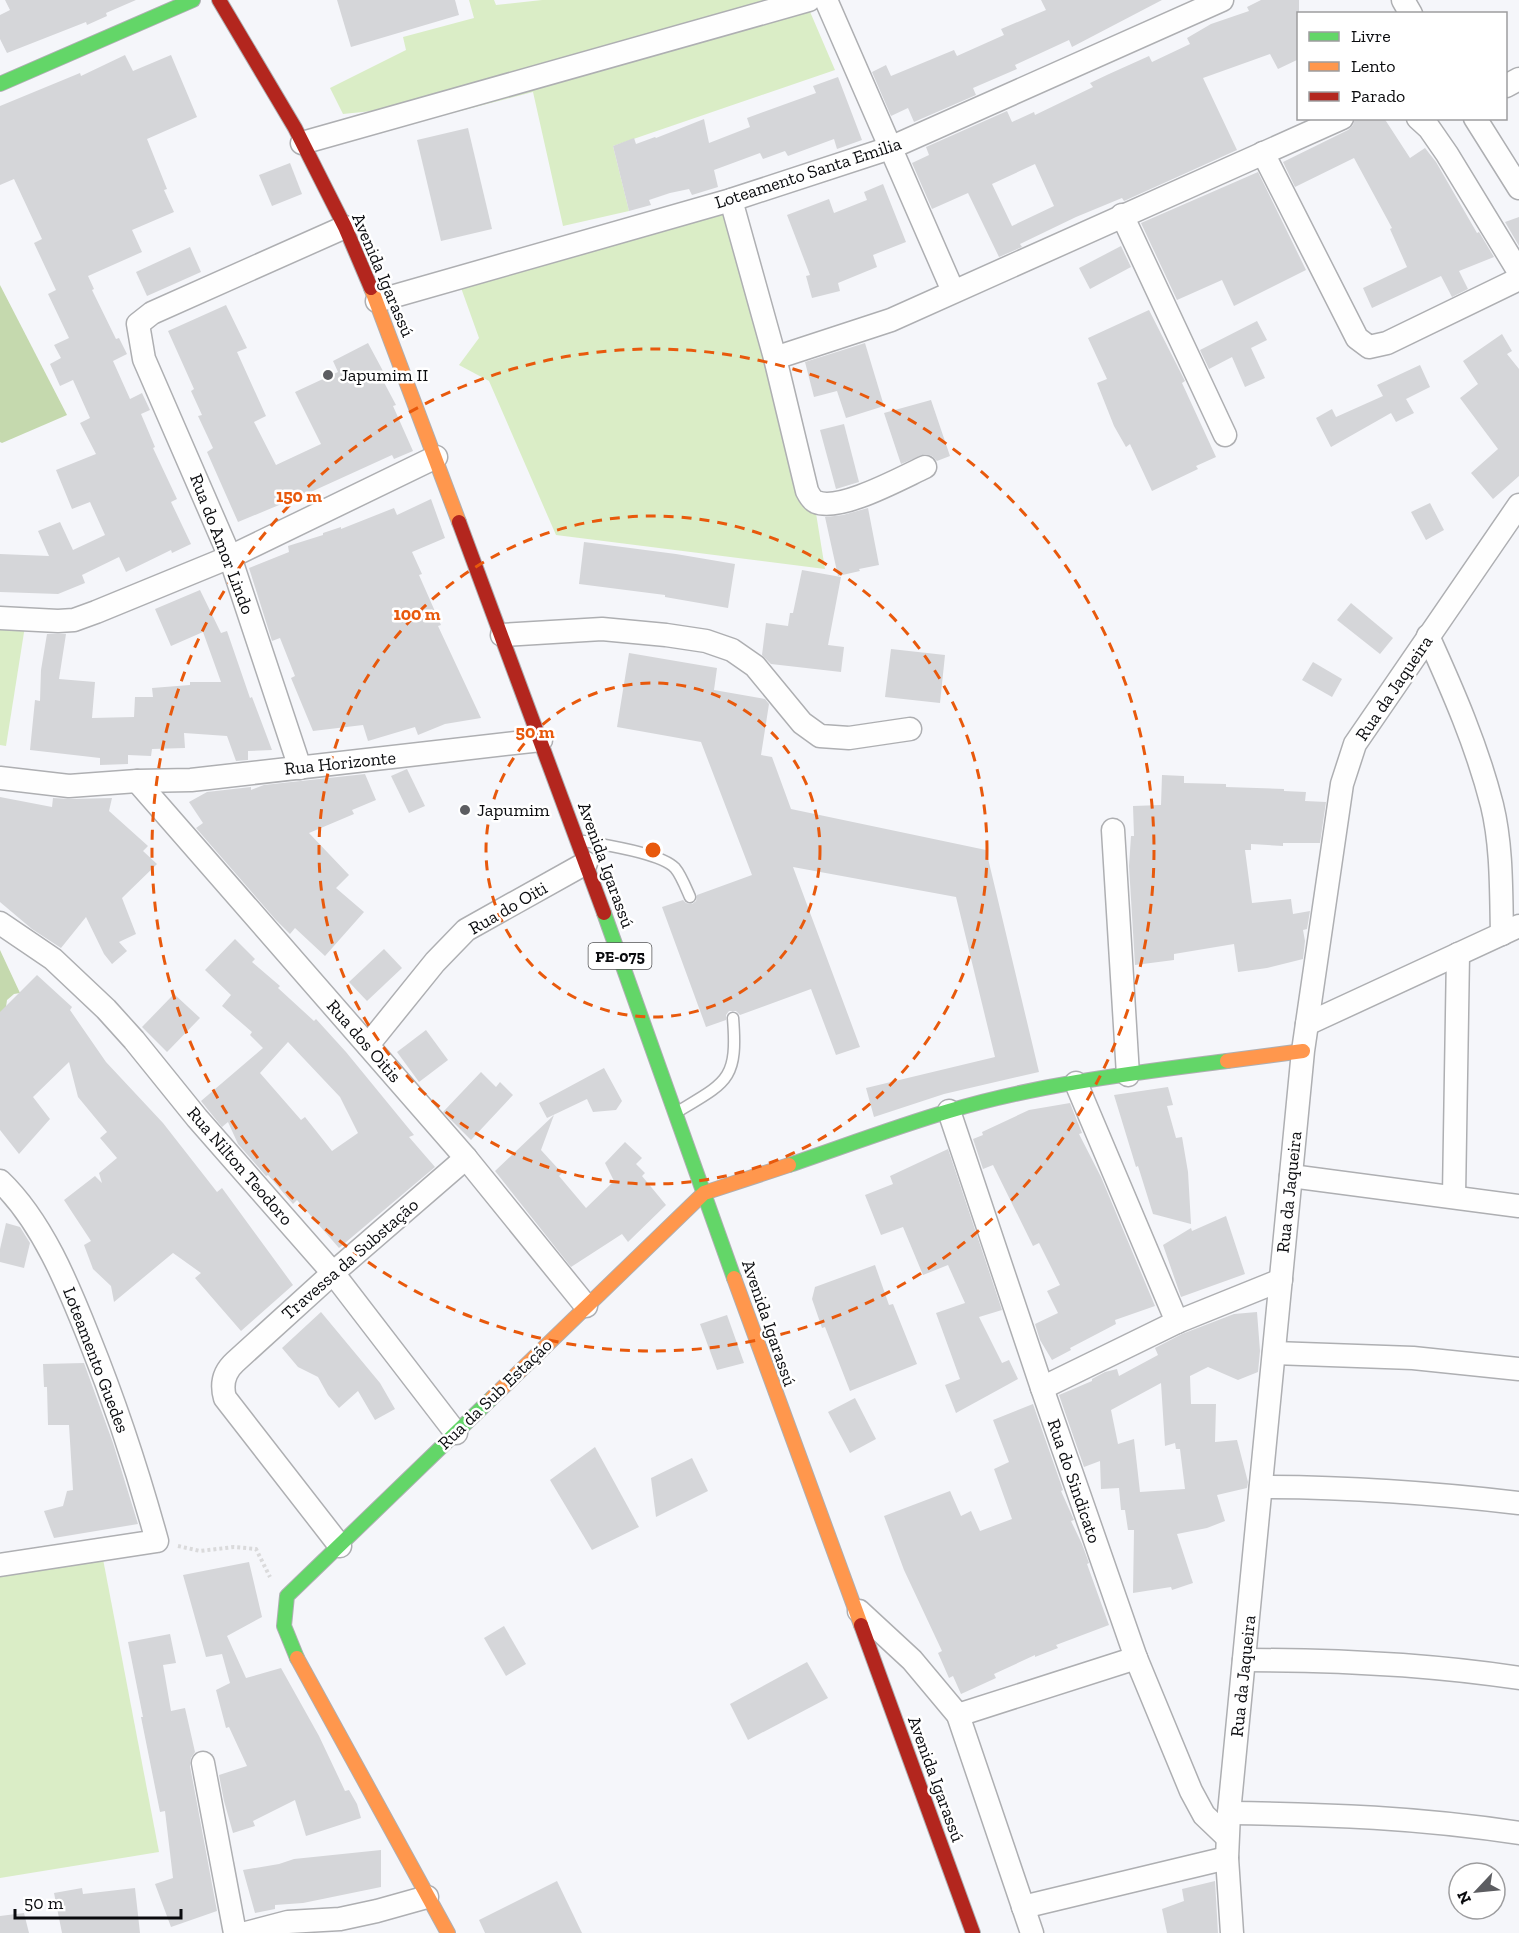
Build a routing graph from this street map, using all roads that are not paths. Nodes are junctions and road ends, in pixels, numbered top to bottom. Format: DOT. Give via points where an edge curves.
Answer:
graph roads {
  1 [pos="193,0"];
  2 [pos="219,0"];
  3 [pos="809,0"];
  4 [pos="826,0"];
  5 [pos="1222,0"];
  6 [pos="0,84"];
  7 [pos="1337,120"];
  8 [pos="1420,120"];
  9 [pos="1476,120"];
  10 [pos="302,143"];
  11 [pos="890,148"];
  12 [pos="1263,153"];
  13 [pos="1519,188"];
  14 [pos="731,200"];
  15 [pos="1122,216"];
  16 [pos="345,227"];
  17 [pos="1519,272"];
  18 [pos="1519,279"];
  19 [pos="953,291"];
  20 [pos="377,301"];
  21 [pos="775,358"];
  22 [pos="1225,435"];
  23 [pos="436,457"];
  24 [pos="925,467"];
  25 [pos="1519,505"];
  26 [pos="230,557"];
  27 [pos="0,618"];
  28 [pos="502,635"];
  29 [pos="1428,636"];
  30 [pos="910,729"];
  31 [pos="541,741"];
  32 [pos="300,768"];
  33 [pos="0,778"];
  34 [pos="137,781"];
  35 [pos="1113,830"];
  36 [pos="577,840"];
  37 [pos="586,863"];
  38 [pos="690,897"];
  39 [pos="0,923"];
  40 [pos="1511,930"];
  41 [pos="1458,954"];
  42 [pos="733,1018"];
  43 [pos="1307,1024"];
  44 [pos="368,1045"];
  45 [pos="1303,1051"];
  46 [pos="1128,1074"];
  47 [pos="1076,1083"];
  48 [pos="949,1111"];
  49 [pos="674,1114"];
  50 [pos="466,1158"];
  51 [pos="1291,1176"];
  52 [pos="3,1187"];
  53 [pos="704,1193"];
  54 [pos="1454,1196"];
  55 [pos="1519,1206"];
  56 [pos="333,1273"];
  57 [pos="1281,1280"];
  58 [pos="586,1306"];
  59 [pos="1177,1322"];
  60 [pos="1274,1353"];
  61 [pos="1519,1369"];
  62 [pos="1042,1388"];
  63 [pos="456,1432"];
  64 [pos="1262,1487"];
  65 [pos="1519,1503"];
  66 [pos="340,1546"];
  67 [pos="0,1565"];
  68 [pos="853,1606"];
  69 [pos="1136,1658"];
  70 [pos="1244,1660"];
  71 [pos="1519,1678"];
  72 [pos="958,1715"];
  73 [pos="203,1763"];
  74 [pos="1229,1813"];
  75 [pos="1519,1833"];
  76 [pos="1227,1848"];
  77 [pos="427,1897"];
  78 [pos="1023,1907"];
  79 [pos="235,1933"];
  80 [pos="246,1933"];
  81 [pos="448,1933"];
  82 [pos="973,1933"];
  83 [pos="1032,1933"];
  84 [pos="1232,1933"];
  1 -- 6 [label="main road"];
  2 -- 10 [label="main road, Avenida Igarassú / PE-075"];
  3 -- 10 [label="street"];
  4 -- 11 [label="street"];
  5 -- 11 [label="street, Loteamento Santa Emilia"];
  7 -- 12 [label="street"];
  8 -- 17 [label="street" via="1447,154"];
  9 -- 13 [label="street"];
  10 -- 16 [label="main road, Avenida Igarassú / PE-075"];
  11 -- 14 [label="street, Loteamento Santa Emilia"];
  11 -- 19 [label="street"];
  12 -- 15 [label="street"];
  12 -- 18 [label="street" via="1357,338 1369,347 1387,343"];
  14 -- 20 [label="street, Loteamento Santa Emilia"];
  14 -- 21 [label="street"];
  15 -- 19 [label="street"];
  15 -- 22 [label="street"];
  16 -- 20 [label="main road, Avenida Igarassú / PE-075"];
  16 -- 26 [label="street, Rua do Amor Lindo" via="152,313 138,324 144,359"];
  19 -- 21 [label="street" via="891,320"];
  20 -- 23 [label="main road, Avenida Igarassú / PE-075"];
  21 -- 24 [label="street" via="807,491 814,501 849,501"];
  23 -- 26 [label="street"];
  23 -- 28 [label="main road, Avenida Igarassú / PE-075"];
  25 -- 29 [label="street, Rua da Jaqueira"];
  26 -- 27 [label="street" via="74,620"];
  26 -- 32 [label="street, Rua do Amor Lindo"];
  28 -- 30 [label="street" via="602,629 706,641 732,650 755,666 802,723 820,736 849,738"];
  28 -- 31 [label="main road, Avenida Igarassú / PE-075"];
  29 -- 40 [label="street" via="1468,727 1492,806"];
  29 -- 43 [label="street, Rua da Jaqueira" via="1355,744 1342,784"];
  31 -- 32 [label="street, Rua Horizonte"];
  31 -- 36 [label="main road, Avenida Igarassú / PE-075"];
  32 -- 34 [label="street, Rua Horizonte" via="191,780"];
  33 -- 34 [label="street, Rua Horizonte" via="69,786"];
  34 -- 44 [label="street, Rua dos Oitis"];
  35 -- 46 [label="street"];
  36 -- 37 [label="main road, Avenida Igarassú / PE-075"];
  36 -- 38 [label="lane" via="624,848 674,867"];
  37 -- 44 [label="street, Rua do Oiti" via="466,930"];
  37 -- 49 [label="main road, Avenida Igarassú / PE-075"];
  39 -- 56 [label="street, Rua Nilton Teodoro" via="53,959 106,1009"];
  40 -- 41 [label="street"];
  41 -- 43 [label="street"];
  41 -- 54 [label="street"];
  42 -- 49 [label="lane" via="732,1065 720,1086"];
  43 -- 45 [label="street, Rua da Jaqueira"];
  44 -- 50 [label="street, Rua dos Oitis"];
  45 -- 46 [label="main road"];
  45 -- 51 [label="street, Rua da Jaqueira"];
  46 -- 47 [label="main road"];
  47 -- 48 [label="main road"];
  47 -- 59 [label="street"];
  48 -- 53 [label="main road"];
  48 -- 62 [label="street, Rua do Sindicato"];
  49 -- 53 [label="main road, Avenida Igarassú / PE-075"];
  50 -- 56 [label="street, Travessa da Substação"];
  50 -- 58 [label="street, Rua dos Oitis"];
  51 -- 54 [label="street"];
  51 -- 57 [label="street, Rua da Jaqueira"];
  52 -- 67 [label="street, Loteamento Guedes" via="36,1228 70,1289 112,1396 157,1541"];
  53 -- 58 [label="main road, Rua da Sub Estação"];
  53 -- 68 [label="main road, Avenida Igarassú / PE-075"];
  54 -- 55 [label="street"];
  56 -- 63 [label="street, Rua Nilton Teodoro"];
  56 -- 66 [label="street, Travessa da Substação" via="230,1367 222,1388 225,1398"];
  57 -- 59 [label="street"];
  57 -- 60 [label="street, Rua da Jaqueira"];
  58 -- 63 [label="main road, Rua da Sub Estação"];
  59 -- 62 [label="street"];
  60 -- 61 [label="street" via="1413,1358"];
  60 -- 64 [label="street, Rua da Jaqueira"];
  62 -- 69 [label="street, Rua do Sindicato"];
  63 -- 66 [label="main road, Rua da Sub Estação"];
  64 -- 65 [label="street" via="1405,1491"];
  64 -- 70 [label="street, Rua da Jaqueira"];
  66 -- 77 [label="main road, Rua da Sub Estação" via="287,1596 284,1626 292,1650"];
  68 -- 72 [label="street" via="912,1660"];
  68 -- 82 [label="main road, Avenida Igarassú / PE-075"];
  69 -- 72 [label="street"];
  69 -- 76 [label="street, Rua do Sindicato" via="1191,1791"];
  70 -- 71 [label="street" via="1394,1665"];
  70 -- 74 [label="street, Rua da Jaqueira"];
  72 -- 78 [label="street"];
  73 -- 79 [label="street"];
  74 -- 75 [label="street" via="1384,1818"];
  74 -- 76 [label="street, Rua da Jaqueira"];
  76 -- 78 [label="street"];
  76 -- 84 [label="street, Rua da Jaqueira"];
  77 -- 80 [label="street" via="350,1917 288,1922"];
  77 -- 81 [label="main road"];
  78 -- 83 [label="street"];
}
